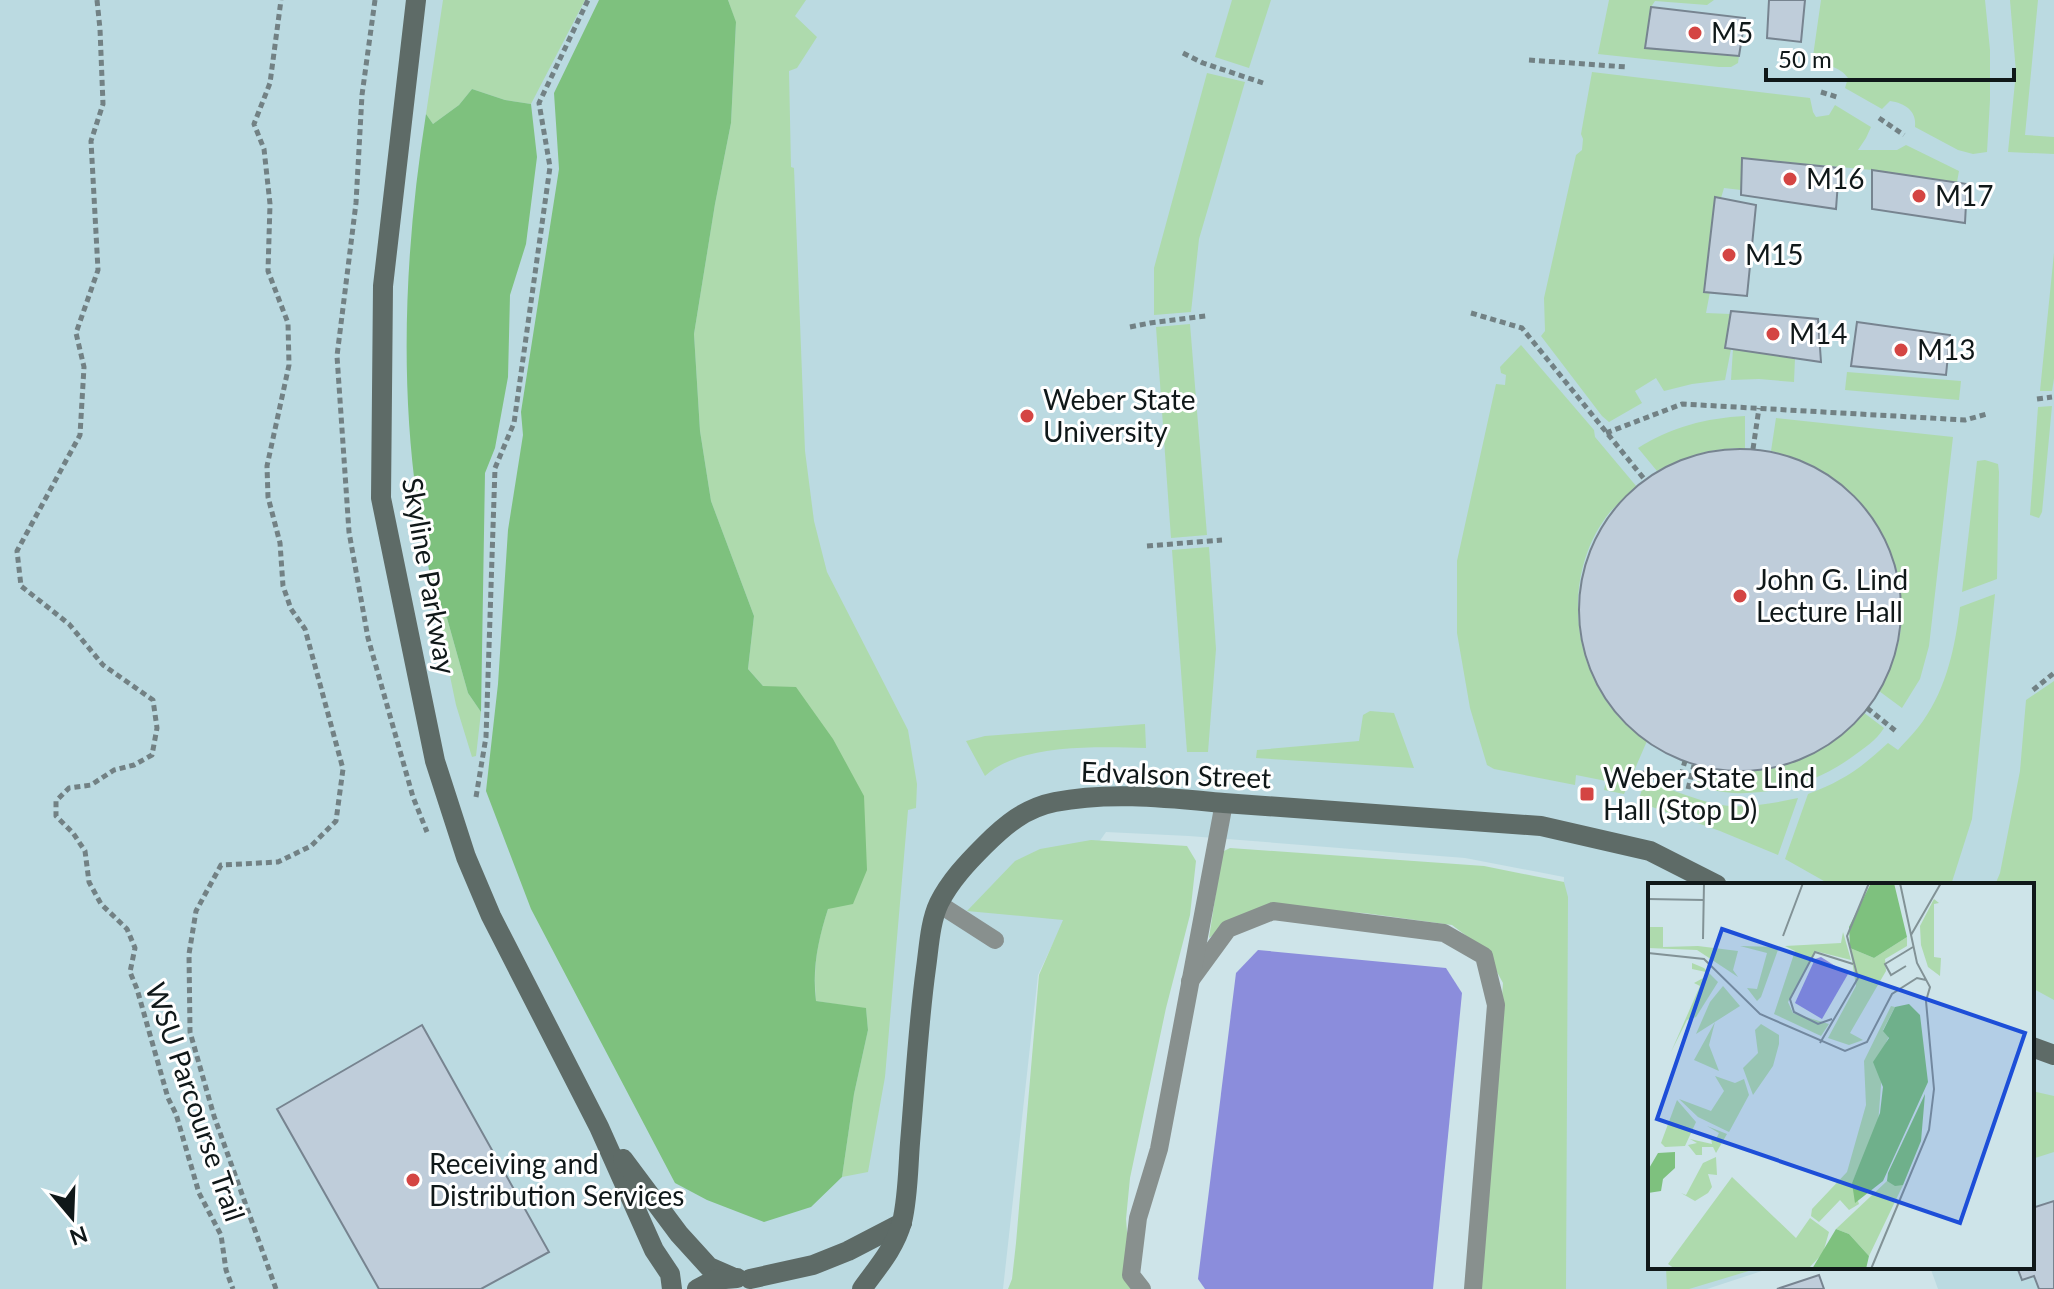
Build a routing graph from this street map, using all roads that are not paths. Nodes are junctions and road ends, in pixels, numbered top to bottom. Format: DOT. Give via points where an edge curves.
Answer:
graph roads {
  1 [pos="416,0"];
  2 [pos="1224,803"];
  3 [pos="1713,883"];
  4 [pos="939,904"];
  5 [pos="995,940"];
  6 [pos="1190,981"];
  7 [pos="2034,1048"];
  8 [pos="2054,1055"];
  9 [pos="599,1127"];
  10 [pos="902,1223"];
  11 [pos="741,1278"];
  12 [pos="672,1289"];
  13 [pos="697,1289"];
  14 [pos="770,1289"];
  15 [pos="862,1289"];
  16 [pos="1142,1289"];
  17 [pos="1473,1289"];
  1 -- 9 [label="street, Skyline Parkway" via="383,286 381,498 435,761 466,857"];
  2 -- 3 [label="street, Edvalson Street" via="1541,826 1650,851"];
  2 -- 4 [label="street, Edvalson Street" via="1117,797 1052,802 1031,809 963,865"];
  2 -- 6 [label="lane"];
  4 -- 5 [label="lane"];
  4 -- 10 [label="street, Edvalson Street" via="924,987"];
  6 -- 16 [label="lane" via="1159,1149 1138,1218 1131,1275"];
  6 -- 17 [label="lane" via="1228,929 1273,911 1444,933 1484,956 1496,1005"];
  7 -- 8 [label="street"];
  9 -- 11 [label="street, Skyline Parkway" via="709,1267"];
  9 -- 12 [label="street, Skyline Parkway" via="670,1274"];
  10 -- 11 [label="street" via="813,1265"];
  10 -- 15 [label="street, Edvalson Street" via="891,1250"];
  11 -- 13 [label="street" via="714,1280"];
  11 -- 14 [label="street, Skyline Parkway"];
}
